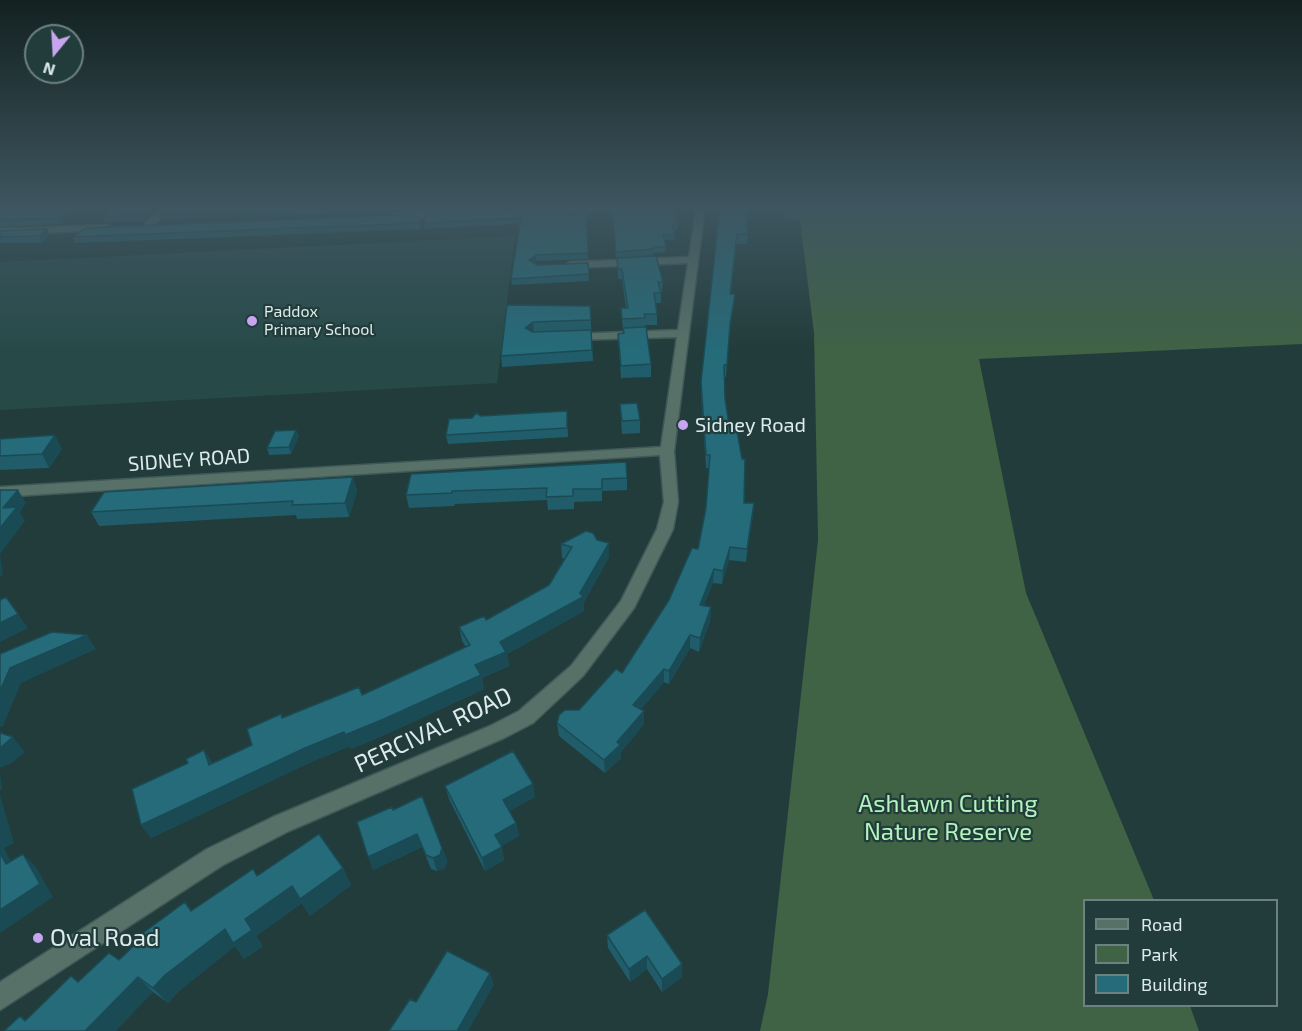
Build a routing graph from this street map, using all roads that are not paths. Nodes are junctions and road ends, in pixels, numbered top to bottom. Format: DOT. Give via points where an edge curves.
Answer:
graph roads {
  1 [pos="694,254"];
  2 [pos="693,260"];
  3 [pos="559,265"];
  4 [pos="682,333"];
  5 [pos="557,337"];
  6 [pos="667,451"];
  7 [pos="0,492"];
  8 [pos="0,998"];
  1 -- 2 [label="street, PERCIVAL ROAD"];
  2 -- 3 [label="street"];
  2 -- 4 [label="street, PERCIVAL ROAD"];
  4 -- 5 [label="street"];
  4 -- 6 [label="street, PERCIVAL ROAD"];
  6 -- 7 [label="street, SIDNEY ROAD"];
  6 -- 8 [label="street, PERCIVAL ROAD" via="671,502 665,529 628,604 577,671 526,717 215,857"];
}
